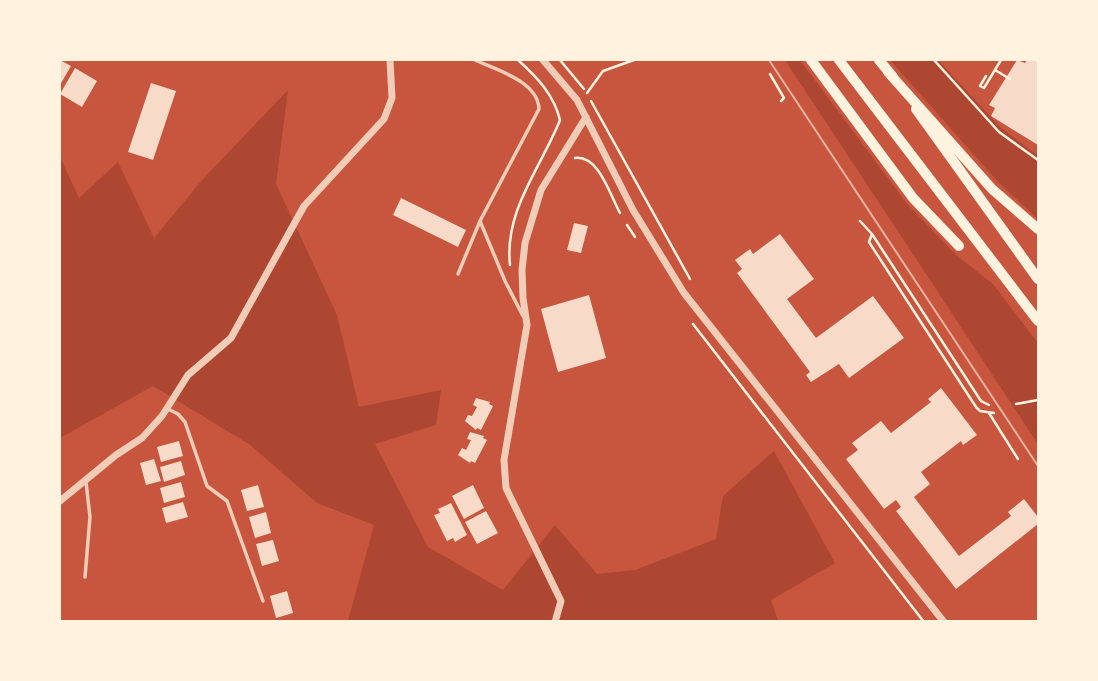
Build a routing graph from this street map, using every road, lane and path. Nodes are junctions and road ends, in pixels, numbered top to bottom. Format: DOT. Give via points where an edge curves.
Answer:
graph roads {
  1 [pos="390,60"];
  2 [pos="475,60"];
  3 [pos="517,60"];
  4 [pos="543,60"];
  5 [pos="560,60"];
  6 [pos="634,60"];
  7 [pos="811,60"];
  8 [pos="839,60"];
  9 [pos="879,60"];
  10 [pos="934,60"];
  11 [pos="994,60"];
  12 [pos="1000,61"];
  13 [pos="995,70"];
  14 [pos="888,72"];
  15 [pos="770,74"];
  16 [pos="988,77"];
  17 [pos="1010,79"];
  18 [pos="586,93"];
  19 [pos="780,101"];
  20 [pos="586,117"];
  21 [pos="1038,160"];
  22 [pos="570,162"];
  23 [pos="621,214"];
  24 [pos="480,220"];
  25 [pos="860,221"];
  26 [pos="626,223"];
  27 [pos="1038,229"];
  28 [pos="872,234"];
  29 [pos="638,242"];
  30 [pos="959,246"];
  31 [pos="458,274"];
  32 [pos="514,274"];
  33 [pos="1038,279"];
  34 [pos="693,284"];
  35 [pos="1038,321"];
  36 [pos="527,324"];
  37 [pos="693,324"];
  38 [pos="1038,400"];
  39 [pos="1016,404"];
  40 [pos="989,405"];
  41 [pos="167,408"];
  42 [pos="1018,459"];
  43 [pos="86,480"];
  44 [pos="60,501"];
  45 [pos="85,577"];
  46 [pos="263,601"];
  47 [pos="555,621"];
  48 [pos="924,621"];
  49 [pos="944,621"];
  1 -- 41 [label="street" via="392,98 384,119 304,206 235,332 188,375"];
  2 -- 24 [label="lane" via="526,85 538,102 537,116"];
  3 -- 32 [label="path" via="556,103 560,120 528,181 515,218 510,263"];
  4 -- 20 [label="street"];
  5 -- 18 [label="path"];
  6 -- 18 [label="path" via="603,71"];
  7 -- 30 [label="main road" via="913,198"];
  8 -- 35 [label="main road"];
  9 -- 14 [label="main road"];
  10 -- 21 [label="path" via="999,132"];
  11 -- 12 [label="path"];
  12 -- 13 [label="path"];
  13 -- 16 [label="path"];
  13 -- 17 [label="path"];
  14 -- 27 [label="main road" via="992,189"];
  14 -- 33 [label="main road"];
  15 -- 19 [label="path" via="784,98"];
  18 -- 34 [label="path"];
  20 -- 36 [label="street" via="548,178 531,216 522,270"];
  20 -- 49 [label="street" via="633,210 684,293"];
  22 -- 23 [label="path" via="576,157 593,163"];
  24 -- 31 [label="lane"];
  24 -- 36 [label="lane"];
  25 -- 28 [label="path"];
  26 -- 29 [label="path"];
  28 -- 40 [label="path" via="981,401"];
  28 -- 42 [label="path" via="869,242 976,407 992,413"];
  36 -- 47 [label="street" via="504,460 506,488 561,601"];
  37 -- 48 [label="path"];
  38 -- 39 [label="path"];
  41 -- 43 [label="street" via="142,438"];
  41 -- 46 [label="lane" via="186,422 207,486 227,501"];
  43 -- 44 [label="street"];
  43 -- 45 [label="lane"];
}
